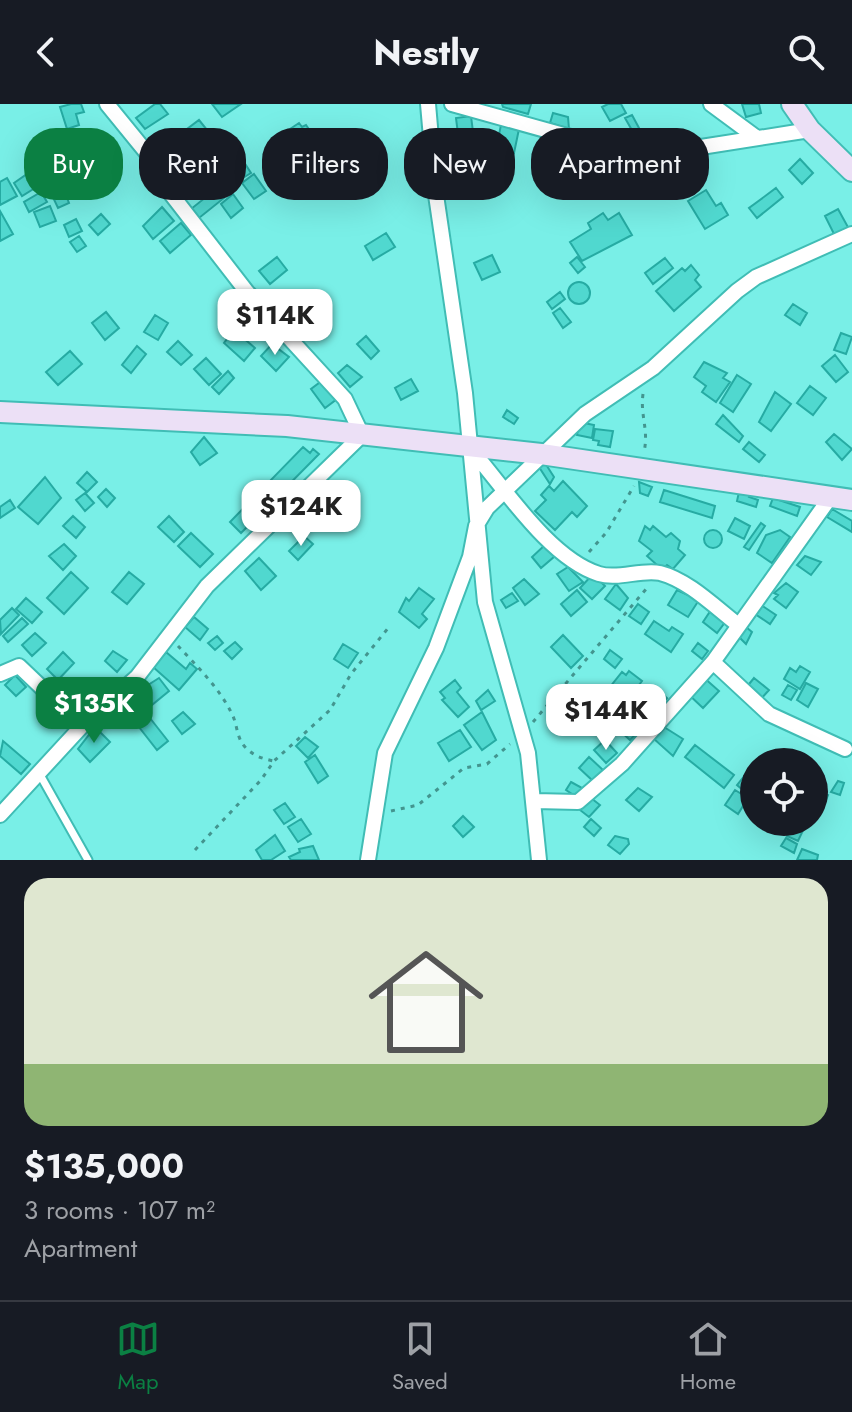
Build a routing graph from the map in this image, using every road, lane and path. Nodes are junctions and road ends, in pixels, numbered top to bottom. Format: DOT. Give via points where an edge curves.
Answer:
graph roads {
  1 [pos="107,104"];
  2 [pos="428,104"];
  3 [pos="452,104"];
  4 [pos="711,104"];
  5 [pos="792,104"];
  6 [pos="810,130"];
  7 [pos="757,138"];
  8 [pos="852,171"];
  9 [pos="852,234"];
  10 [pos="0,412"];
  11 [pos="362,435"];
  12 [pos="468,445"];
  13 [pos="541,454"];
  14 [pos="504,491"];
  15 [pos="842,498"];
  16 [pos="476,526"];
  17 [pos="737,624"];
  18 [pos="389,627"];
  19 [pos="168,636"];
  20 [pos="713,662"];
  21 [pos="0,674"];
  22 [pos="82,726"];
  23 [pos="845,749"];
  24 [pos="274,761"];
  25 [pos="38,771"];
  26 [pos="535,801"];
  27 [pos="0,815"];
  28 [pos="195,850"];
  29 [pos="88,860"];
  30 [pos="368,860"];
  31 [pos="539,860"];
  1 -- 11 [label="street" via="247,292 345,399"];
  2 -- 12 [label="street"];
  3 -- 7 [label="street" via="632,154"];
  4 -- 7 [label="street"];
  5 -- 6 [label="street"];
  6 -- 7 [label="street"];
  6 -- 8 [label="street"];
  9 -- 13 [label="street" via="756,277 653,368 585,414"];
  10 -- 11 [label="street" via="214,421"];
  11 -- 12 [label="street"];
  11 -- 19 [label="street" via="248,543"];
  12 -- 13 [label="street"];
  12 -- 14 [label="street"];
  12 -- 16 [label="street"];
  13 -- 14 [label="street"];
  13 -- 15 [label="street"];
  14 -- 16 [label="street"];
  14 -- 17 [label="street" via="537,530 578,563 600,575 660,573"];
  15 -- 17 [label="street"];
  16 -- 26 [label="street" via="485,602 523,732"];
  16 -- 30 [label="street" via="449,617 385,753"];
  17 -- 20 [label="street"];
  18 -- 24 [label="path" via="330,710"];
  19 -- 22 [label="street" via="137,677"];
  19 -- 24 [label="path" via="200,668 231,712 245,747"];
  20 -- 23 [label="street" via="769,714"];
  20 -- 26 [label="street" via="596,790 578,802"];
  21 -- 22 [label="street" via="19,666"];
  22 -- 25 [label="street"];
  24 -- 28 [label="path"];
  25 -- 27 [label="street"];
  25 -- 29 [label="lane"];
  26 -- 31 [label="street"];
}
